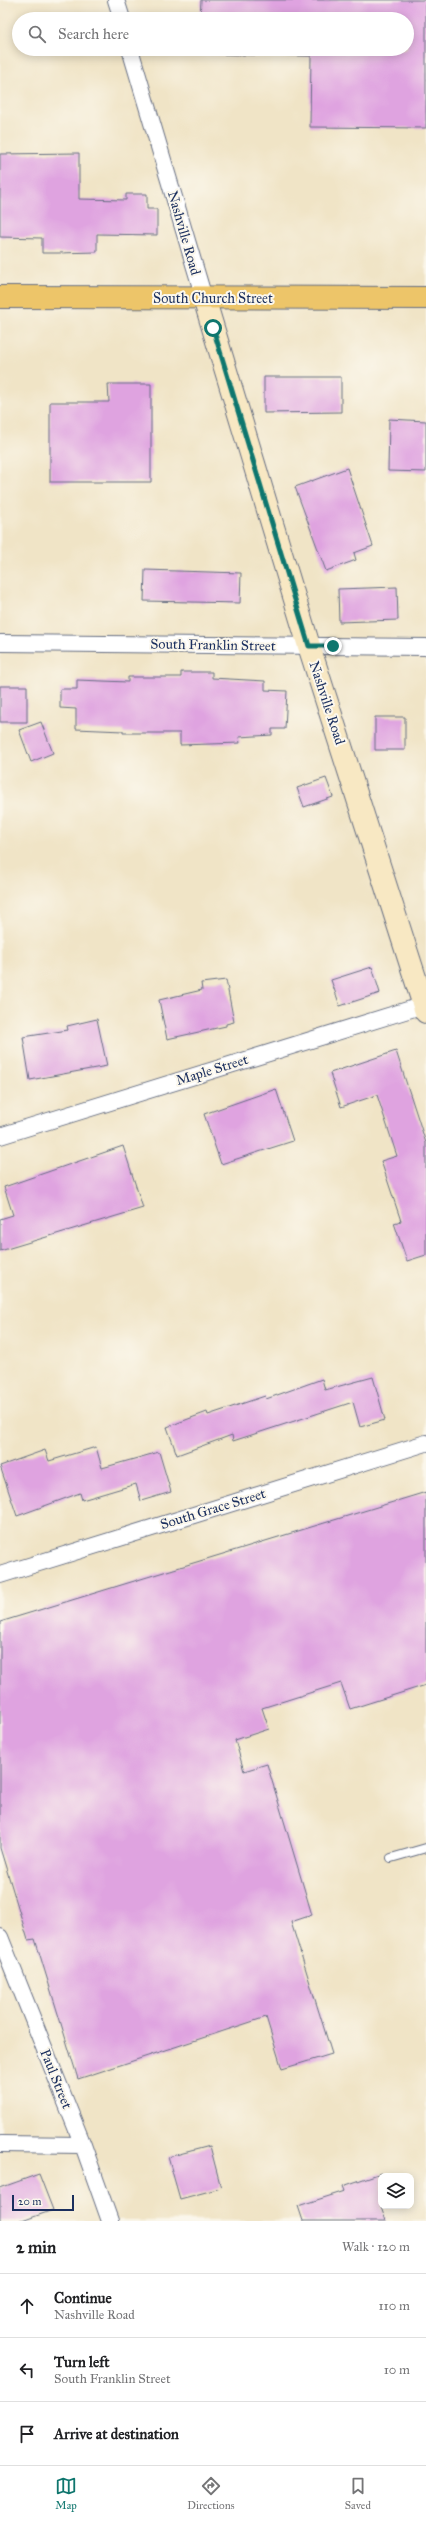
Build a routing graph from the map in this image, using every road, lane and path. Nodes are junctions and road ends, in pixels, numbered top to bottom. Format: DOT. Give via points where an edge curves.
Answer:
graph roads {
  1 [pos="116,0"];
  2 [pos="120,12"];
  3 [pos="132,56"];
  4 [pos="0,297"];
  5 [pos="204,298"];
  6 [pos="426,298"];
  7 [pos="0,643"];
  8 [pos="309,646"];
  9 [pos="426,647"];
  10 [pos="425,1008"];
  11 [pos="0,1136"];
  12 [pos="426,1443"];
  13 [pos="0,1575"];
  14 [pos="426,1848"];
  15 [pos="391,1858"];
  16 [pos="0,1937"];
  17 [pos="0,2144"];
  18 [pos="83,2145"];
  19 [pos="110,2221"];
  1 -- 2 [label="street"];
  3 -- 5 [label="street, Nashville Road"];
  4 -- 5 [label="main road, South Church Street"];
  5 -- 6 [label="main road, South Church Street"];
  5 -- 8 [label="main road, Nashville Road"];
  7 -- 8 [label="street, South Franklin Street"];
  8 -- 9 [label="street, South Franklin Street"];
  8 -- 10 [label="main road, Nashville Road"];
  10 -- 11 [label="street, Maple Street"];
  12 -- 13 [label="street, South Grace Street"];
  14 -- 15 [label="lane"];
  16 -- 18 [label="street, Paul Street"];
  17 -- 18 [label="street"];
  18 -- 19 [label="street, Paul Street"];
}
